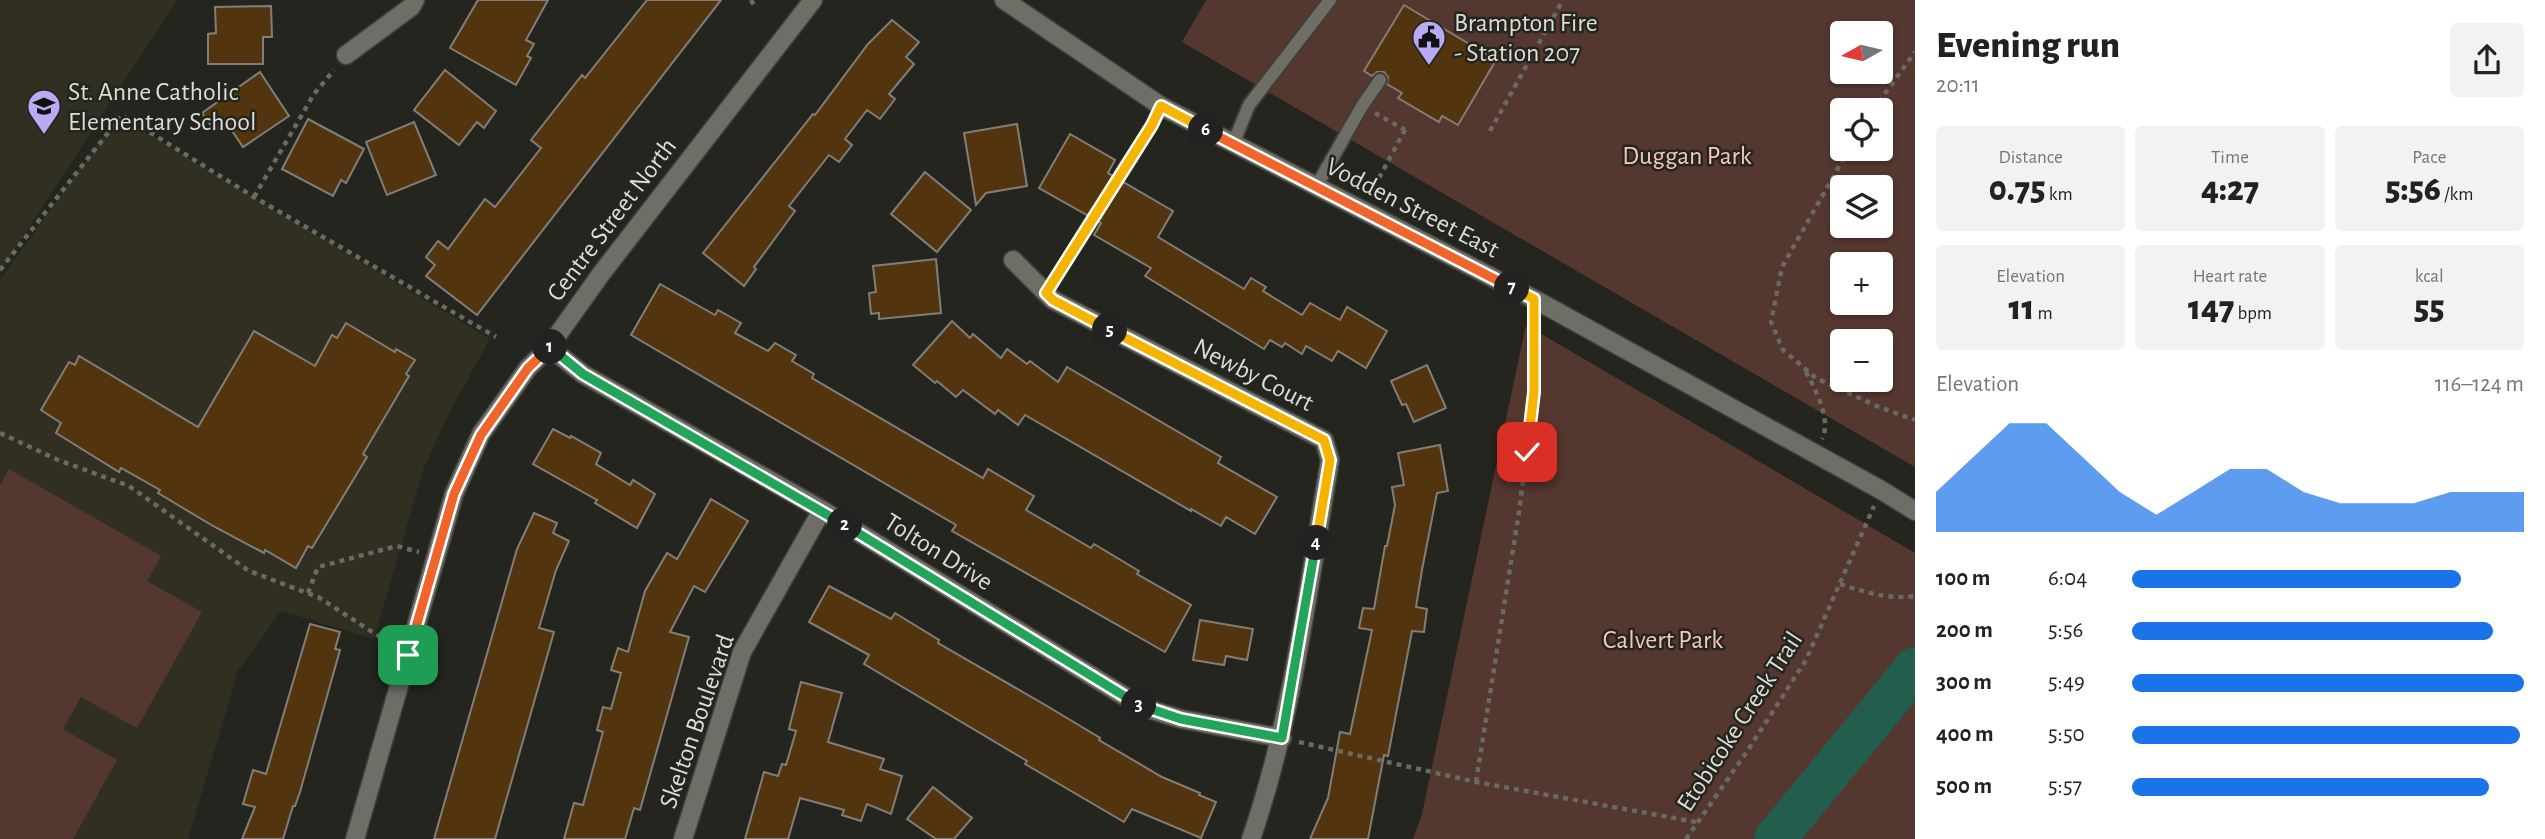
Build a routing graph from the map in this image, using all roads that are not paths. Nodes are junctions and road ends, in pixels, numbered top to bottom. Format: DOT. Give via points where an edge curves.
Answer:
graph roads {
  1 [pos="415,0"];
  2 [pos="813,0"];
  3 [pos="1004,0"];
  4 [pos="1330,0"];
  5 [pos="346,55"];
  6 [pos="1380,80"];
  7 [pos="1233,144"];
  8 [pos="1316,187"];
  9 [pos="1013,260"];
  10 [pos="549,347"];
  11 [pos="821,510"];
  12 [pos="1915,511"];
  13 [pos="1282,738"];
  14 [pos="355,839"];
  15 [pos="683,839"];
  16 [pos="1251,839"];
  1 -- 5 [label="street" via="411,8"];
  2 -- 10 [label="street, Centre Street North"];
  3 -- 7 [label="street, Vodden Street East" via="1161,106"];
  4 -- 7 [label="lane" via="1249,105"];
  6 -- 8 [label="lane"];
  7 -- 8 [label="street, Vodden Street East"];
  8 -- 12 [label="street, Vodden Street East" via="1534,299"];
  9 -- 13 [label="street, Newby Court" via="1053,300 1324,440 1330,460"];
  10 -- 11 [label="street, Tolton Drive" via="583,374"];
  10 -- 14 [label="street, Centre Street North" via="528,368 481,435 454,494"];
  11 -- 13 [label="street, Tolton Drive" via="1142,706 1181,719"];
  11 -- 15 [label="street, Skelton Boulevard" via="742,652"];
  13 -- 16 [label="street, Newby Court"];
}
